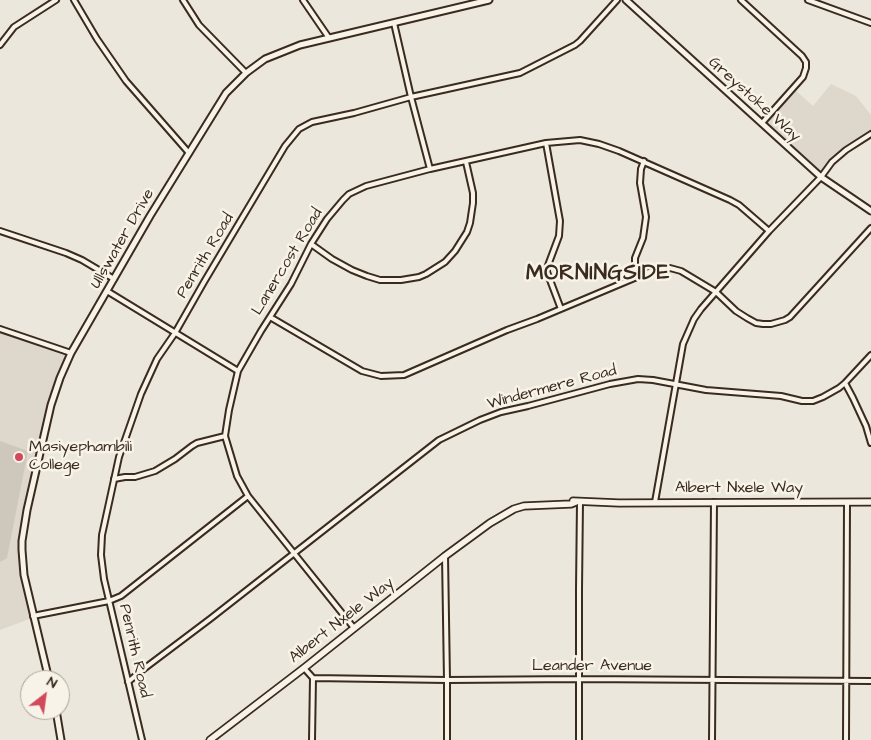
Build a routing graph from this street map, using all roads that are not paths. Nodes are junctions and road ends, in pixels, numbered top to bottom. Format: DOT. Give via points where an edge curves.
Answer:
graph roads {
  1 [pos="56,0"];
  2 [pos="74,0"];
  3 [pos="183,0"];
  4 [pos="303,0"];
  5 [pos="617,0"];
  6 [pos="741,0"];
  7 [pos="808,0"];
  8 [pos="831,0"];
  9 [pos="485,1"];
  10 [pos="627,1"];
  11 [pos="828,7"];
  12 [pos="394,23"];
  13 [pos="871,23"];
  14 [pos="329,38"];
  15 [pos="0,45"];
  16 [pos="246,74"];
  17 [pos="411,98"];
  18 [pos="762,123"];
  19 [pos="871,134"];
  20 [pos="546,143"];
  21 [pos="189,153"];
  22 [pos="644,161"];
  23 [pos="466,162"];
  24 [pos="430,169"];
  25 [pos="821,177"];
  26 [pos="871,211"];
  27 [pos="871,228"];
  28 [pos="0,231"];
  29 [pos="770,231"];
  30 [pos="311,244"];
  31 [pos="637,277"];
  32 [pos="114,279"];
  33 [pos="107,291"];
  34 [pos="716,292"];
  35 [pos="561,309"];
  36 [pos="270,317"];
  37 [pos="0,329"];
  38 [pos="175,333"];
  39 [pos="71,352"];
  40 [pos="871,355"];
  41 [pos="238,371"];
  42 [pos="845,383"];
  43 [pos="676,385"];
  44 [pos="225,436"];
  45 [pos="871,443"];
  46 [pos="114,479"];
  47 [pos="248,496"];
  48 [pos="578,502"];
  49 [pos="656,502"];
  50 [pos="714,502"];
  51 [pos="871,502"];
  52 [pos="847,503"];
  53 [pos="294,553"];
  54 [pos="445,556"];
  55 [pos="109,601"];
  56 [pos="33,616"];
  57 [pos="354,628"];
  58 [pos="304,668"];
  59 [pos="46,670"];
  60 [pos="313,678"];
  61 [pos="580,679"];
  62 [pos="447,680"];
  63 [pos="713,680"];
  64 [pos="846,680"];
  65 [pos="871,681"];
  66 [pos="128,682"];
  67 [pos="58,720"];
  68 [pos="61,740"];
  69 [pos="142,740"];
  70 [pos="210,740"];
  71 [pos="312,740"];
  72 [pos="447,740"];
  73 [pos="579,740"];
  74 [pos="712,740"];
  75 [pos="846,740"];
  1 -- 15 [label="street" via="14,26"];
  2 -- 21 [label="street" via="126,82"];
  3 -- 16 [label="street" via="199,25"];
  4 -- 14 [label="street"];
  5 -- 17 [label="street, Penrith Road" via="575,45 525,70"];
  6 -- 18 [label="street" via="806,62 803,77"];
  7 -- 11 [label="street"];
  8 -- 11 [label="street"];
  9 -- 12 [label="street, Ullswater Drive"];
  10 -- 18 [label="street, Greystoke Way"];
  11 -- 13 [label="street"];
  12 -- 14 [label="street, Ullswater Drive"];
  12 -- 17 [label="street"];
  14 -- 16 [label="street, Ullswater Drive" via="283,51 265,59"];
  16 -- 21 [label="street, Ullswater Drive" via="226,92"];
  17 -- 24 [label="street"];
  17 -- 38 [label="street, Penrith Road" via="312,122 294,134"];
  18 -- 25 [label="street, Greystoke Way"];
  19 -- 25 [label="street" via="832,162"];
  20 -- 22 [label="street, Lanercost Road" via="580,140"];
  20 -- 23 [label="street, Lanercost Road"];
  20 -- 35 [label="street" via="560,221 559,236 547,272"];
  21 -- 32 [label="street, Ullswater Drive"];
  22 -- 29 [label="street, Lanercost Road" via="730,200"];
  22 -- 31 [label="street" via="640,183 646,217 643,238 635,258"];
  23 -- 24 [label="street, Lanercost Road"];
  23 -- 30 [label="street" via="473,193 467,232 445,262 426,274 401,280 380,280 352,270"];
  24 -- 30 [label="street, Lanercost Road" via="366,186 349,194 335,208"];
  25 -- 26 [label="street, Greystoke Way"];
  25 -- 29 [label="street"];
  27 -- 34 [label="street" via="785,320 771,324 756,323 736,311"];
  28 -- 32 [label="street" via="74,256"];
  29 -- 34 [label="street"];
  30 -- 36 [label="street, Lanercost Road"];
  31 -- 34 [label="street" via="656,269 676,269"];
  31 -- 35 [label="street"];
  32 -- 33 [label="street, Ullswater Drive"];
  33 -- 38 [label="street"];
  33 -- 39 [label="street, Ullswater Drive"];
  34 -- 43 [label="street" via="689,329"];
  35 -- 36 [label="street" via="404,375 391,376 362,371"];
  36 -- 41 [label="street, Lanercost Road"];
  37 -- 39 [label="street"];
  38 -- 41 [label="street"];
  38 -- 46 [label="street, Penrith Road" via="141,394"];
  39 -- 56 [label="street, Ullswater Drive" via="47,421 22,541 22,562"];
  40 -- 42 [label="street, Windermere Road"];
  41 -- 44 [label="street, Lanercost Road"];
  42 -- 43 [label="street, Windermere Road" via="823,397 802,402 781,396"];
  42 -- 45 [label="street"];
  43 -- 49 [label="street"];
  43 -- 53 [label="street, Windermere Road" via="653,380 624,381 480,420 439,440"];
  44 -- 46 [label="street" via="197,443 154,471"];
  44 -- 47 [label="street, Lanercost Road" via="237,476"];
  46 -- 55 [label="street, Penrith Road" via="101,555"];
  47 -- 53 [label="street, Lanercost Road"];
  47 -- 55 [label="street" via="121,596"];
  48 -- 49 [label="main road, Albert Nxele Way"];
  48 -- 54 [label="main road, Albert Nxele Way" via="518,504 503,511"];
  48 -- 61 [label="street"];
  49 -- 50 [label="main road, Albert Nxele Way"];
  50 -- 52 [label="main road, Albert Nxele Way"];
  50 -- 63 [label="street"];
  51 -- 52 [label="main road, Albert Nxele Way"];
  52 -- 64 [label="street"];
  53 -- 57 [label="street, Lanercost Road"];
  53 -- 66 [label="street, Windermere Road"];
  54 -- 57 [label="main road, Albert Nxele Way"];
  54 -- 62 [label="street"];
  55 -- 56 [label="street"];
  55 -- 66 [label="street, Penrith Road"];
  56 -- 59 [label="street, Ullswater Drive"];
  57 -- 58 [label="main road, Albert Nxele Way"];
  58 -- 60 [label="street"];
  58 -- 70 [label="main road, Albert Nxele Way"];
  60 -- 62 [label="street, Leander Avenue"];
  60 -- 71 [label="street"];
  61 -- 62 [label="street, Leander Avenue"];
  61 -- 63 [label="street, Leander Avenue"];
  61 -- 73 [label="street"];
  62 -- 72 [label="street"];
  63 -- 64 [label="street, Leander Avenue"];
  63 -- 74 [label="street"];
  64 -- 65 [label="street, Leander Avenue"];
  64 -- 75 [label="street"];
  66 -- 69 [label="street, Penrith Road"];
  67 -- 68 [label="street"];
}
